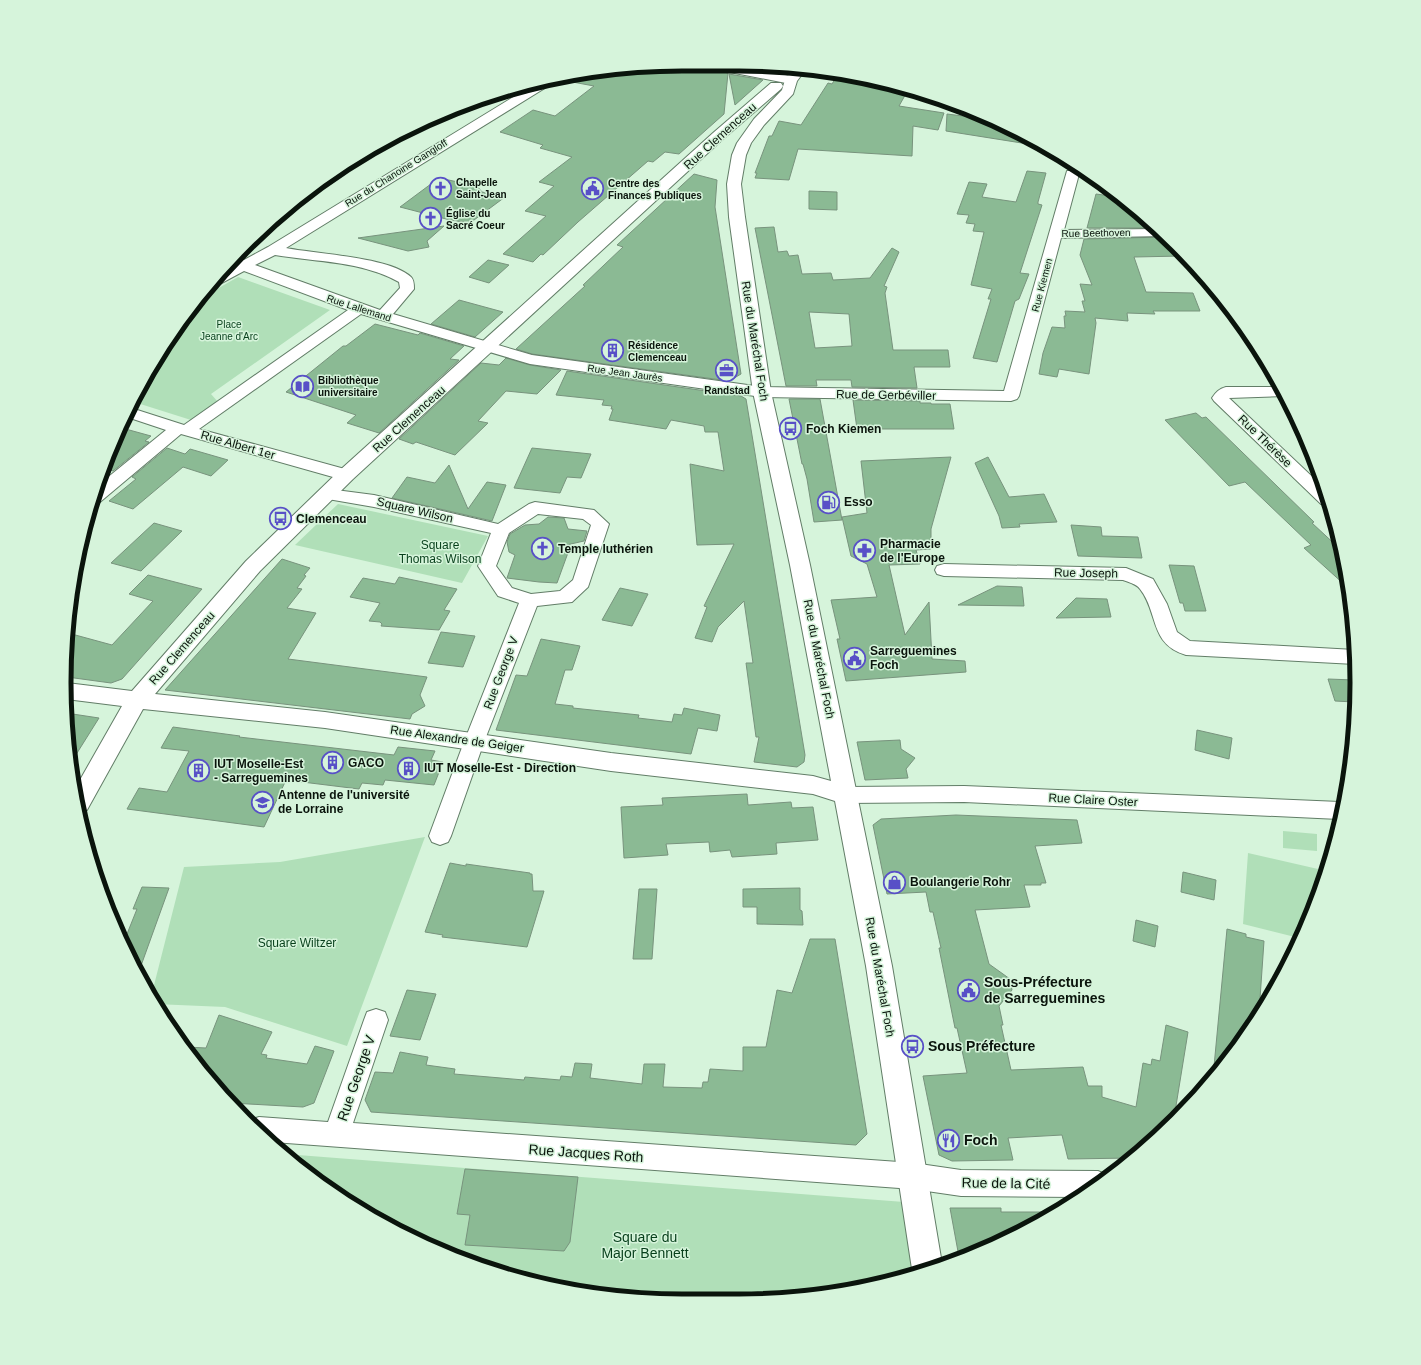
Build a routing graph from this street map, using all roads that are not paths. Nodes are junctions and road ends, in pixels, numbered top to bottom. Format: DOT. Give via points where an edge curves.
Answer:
graph roads {
  1 [pos="775,72"];
  2 [pos="795,74"];
  3 [pos="533,90"];
  4 [pos="739,118"];
  5 [pos="759,122"];
  6 [pos="721,133"];
  7 [pos="748,136"];
  8 [pos="1072,174"];
  9 [pos="1153,233"];
  10 [pos="1056,234"];
  11 [pos="273,250"];
  12 [pos="238,263"];
  13 [pos="359,309"];
  14 [pos="383,316"];
  15 [pos="488,347"];
  16 [pos="762,392"];
  17 [pos="1276,392"];
  18 [pos="1011,396"];
  19 [pos="133,413"];
  20 [pos="182,429"];
  21 [pos="346,475"];
  22 [pos="101,492"];
  23 [pos="1320,493"];
  24 [pos="328,494"];
  25 [pos="501,530"];
  26 [pos="944,570"];
  27 [pos="530,600"];
  28 [pos="1349,657"];
  29 [pos="71,692"];
  30 [pos="137,700"];
  31 [pos="474,742"];
  32 [pos="846,795"];
  33 [pos="82,797"];
  34 [pos="1336,812"];
  35 [pos="440,836"];
  36 [pos="376,1020"];
  37 [pos="266,1130"];
  38 [pos="336,1135"];
  39 [pos="913,1176"];
  40 [pos="1088,1184"];
  41 [pos="926,1265"];
  1 -- 2 [label="street"];
  2 -- 4 [label="main road, Rue Clemenceau" via="772,89"];
  2 -- 5 [label="main road, Rue du Maréchal Foch" via="788,91"];
  3 -- 11 [label="street, Rue du Chanoine Gangloff"];
  4 -- 5 [label="main road"];
  4 -- 6 [label="main road, Rue Clemenceau"];
  5 -- 7 [label="main road, Rue du Maréchal Foch"];
  6 -- 7 [label="main road" via="740,133"];
  6 -- 15 [label="main road, Rue Clemenceau"];
  7 -- 16 [label="main road, Rue du Maréchal Foch" via="739,155 734,184"];
  8 -- 10 [label="street, Rue Kiemen"];
  9 -- 10 [label="street, Rue Beethoven"];
  10 -- 18 [label="street, Rue Kiemen"];
  11 -- 12 [label="street, Rue du Chanoine Gangloff"];
  11 -- 14 [label="street" via="336,258 394,272 406,280 407,289"];
  12 -- 13 [label="street, Rue Lallemand"];
  13 -- 14 [label="street, Rue Lallemand"];
  13 -- 20 [label="street"];
  14 -- 15 [label="street, Rue Lallemand"];
  15 -- 16 [label="street, Rue Jean Jaurès" via="530,359"];
  15 -- 21 [label="main road, Rue Clemenceau"];
  16 -- 18 [label="street, Rue de Gerbéviller"];
  16 -- 32 [label="main road, Rue du Maréchal Foch"];
  17 -- 23 [label="street, Rue Thérèse" via="1226,392 1220,398"];
  19 -- 20 [label="street, Rue Albert 1er"];
  20 -- 21 [label="street, Rue Albert 1er"];
  20 -- 22 [label="street"];
  21 -- 24 [label="main road, Rue Clemenceau"];
  24 -- 25 [label="street, Square Wilson" via="374,501"];
  24 -- 30 [label="main road, Rue Clemenceau" via="253,566"];
  25 -- 27 [label="street" via="487,566 505,592"];
  25 -- 27 [label="street" via="535,508 588,514 600,524 580,583 565,597"];
  26 -- 28 [label="street, Rue Joseph" via="1126,574 1146,583 1158,604 1169,636 1186,648"];
  27 -- 31 [label="street, Rue George V"];
  29 -- 30 [label="main road, Rue Alexandre de Geiger"];
  30 -- 31 [label="main road, Rue Alexandre de Geiger" via="325,720"];
  30 -- 33 [label="main road, Rue Clemenceau"];
  31 -- 32 [label="main road, Rue Alexandre de Geiger" via="611,762 813,785"];
  31 -- 35 [label="street, Rue George V"];
  32 -- 34 [label="street, Rue Claire Oster" via="964,794"];
  32 -- 39 [label="main road, Rue du Maréchal Foch" via="879,966"];
  36 -- 38 [label="street, Rue George V"];
  37 -- 38 [label="street, Rue Jacques Roth"];
  38 -- 39 [label="street, Rue Jacques Roth"];
  39 -- 40 [label="street, Rue de la Cité" via="961,1183"];
  39 -- 41 [label="main road, Rue du Maréchal Foch"];
}
